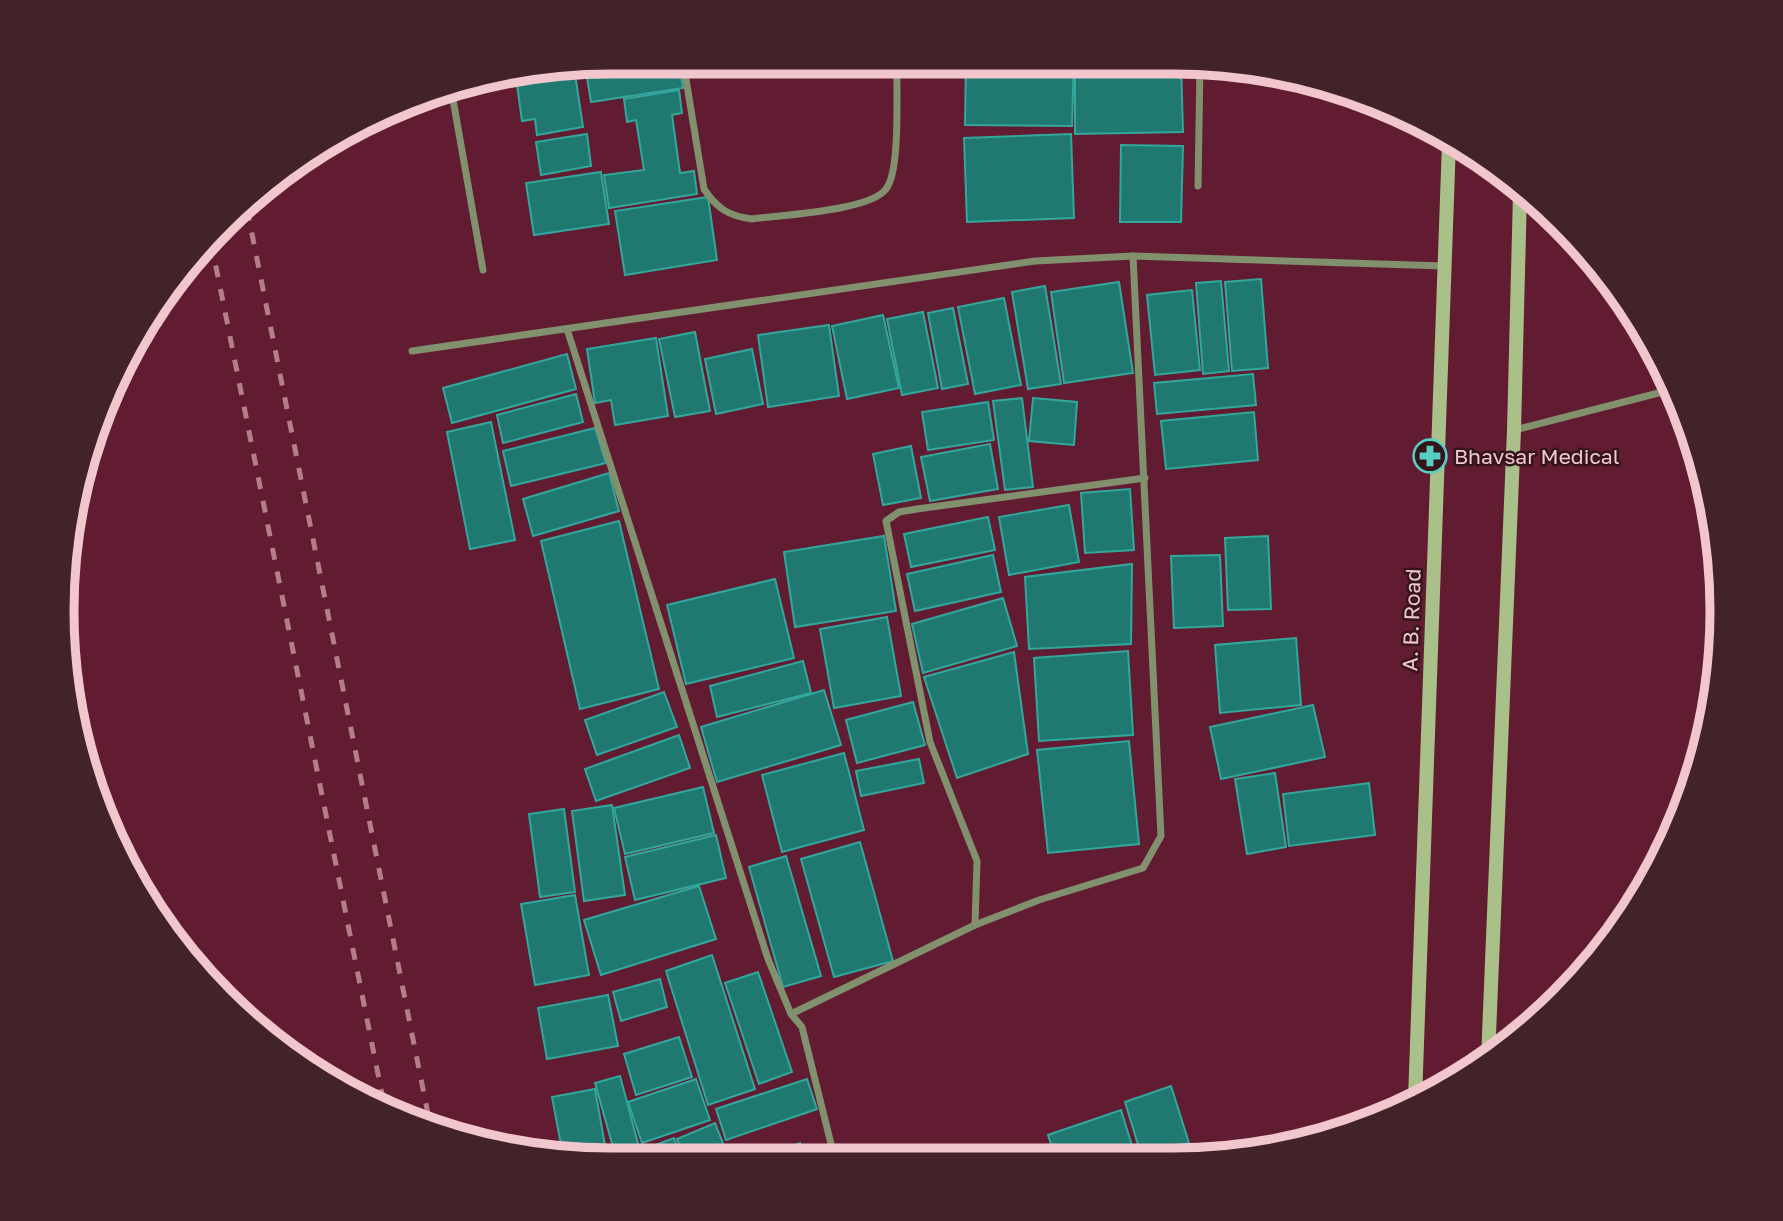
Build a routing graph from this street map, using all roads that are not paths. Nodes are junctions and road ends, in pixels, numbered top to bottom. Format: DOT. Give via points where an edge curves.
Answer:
graph roads {
  1 [pos="685,74"];
  2 [pos="897,74"];
  3 [pos="1200,75"];
  4 [pos="453,98"];
  5 [pos="1449,150"];
  6 [pos="1198,186"];
  7 [pos="1520,201"];
  8 [pos="1133,256"];
  9 [pos="1445,266"];
  10 [pos="483,270"];
  11 [pos="567,329"];
  12 [pos="412,351"];
  13 [pos="1663,392"];
  14 [pos="1514,430"];
  15 [pos="1144,478"];
  16 [pos="975,925"];
  17 [pos="791,1014"];
  18 [pos="1489,1044"];
  19 [pos="1415,1089"];
  20 [pos="832,1148"];
  1 -- 2 [label="street" via="704,189 714,204 732,217 751,219 868,203 886,190 894,172"];
  3 -- 6 [label="street"];
  4 -- 10 [label="street"];
  5 -- 9 [label="main road, A. B. Road"];
  7 -- 14 [label="main road"];
  8 -- 9 [label="street"];
  8 -- 11 [label="street" via="1035,261"];
  8 -- 15 [label="street"];
  9 -- 19 [label="main road, A. B. Road"];
  11 -- 12 [label="street"];
  11 -- 17 [label="street" via="768,959"];
  13 -- 14 [label="street"];
  14 -- 18 [label="main road"];
  15 -- 16 [label="street" via="1161,836 1143,869"];
  15 -- 16 [label="street" via="917,509 900,512 887,521 930,742 977,860"];
  16 -- 17 [label="street"];
  17 -- 20 [label="street" via="802,1027"];
}
